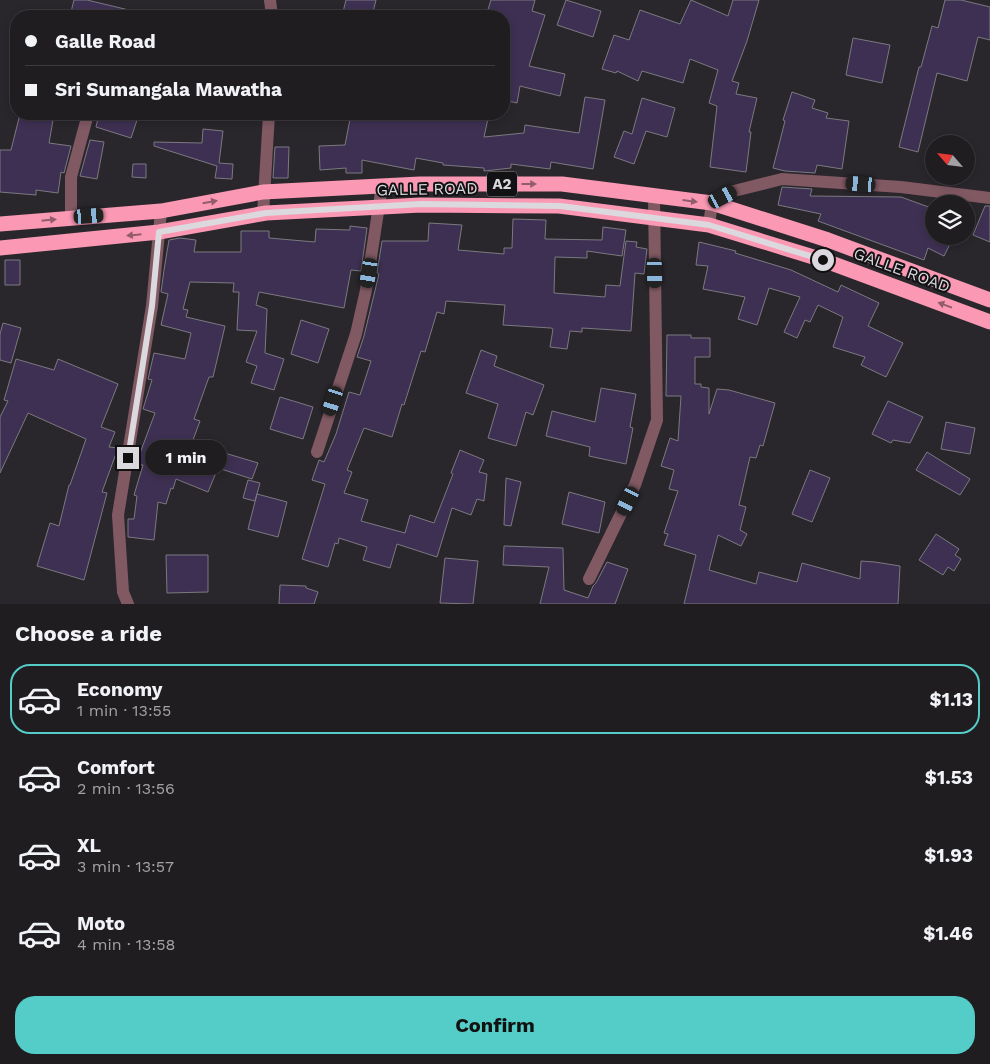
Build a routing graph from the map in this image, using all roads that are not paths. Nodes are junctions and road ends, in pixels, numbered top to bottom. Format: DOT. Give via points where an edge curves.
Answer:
graph roads {
  1 [pos="86,120"];
  2 [pos="269,120"];
  3 [pos="382,186"];
  4 [pos="263,192"];
  5 [pos="654,196"];
  6 [pos="990,198"];
  7 [pos="712,203"];
  8 [pos="379,207"];
  9 [pos="161,211"];
  10 [pos="263,214"];
  11 [pos="71,218"];
  12 [pos="654,218"];
  13 [pos="0,224"];
  14 [pos="709,225"];
  15 [pos="159,232"];
  16 [pos="0,248"];
  17 [pos="990,300"];
  18 [pos="990,322"];
  19 [pos="317,452"];
  20 [pos="589,579"];
  21 [pos="128,604"];
  1 -- 11 [label="street" via="71,177"];
  2 -- 4 [label="street"];
  3 -- 4 [label="highway, GALLE ROAD / A2"];
  3 -- 5 [label="highway, GALLE ROAD / A2, one-way" via="562,184"];
  3 -- 8 [label="street"];
  9 -- 4 [label="highway, GALLE ROAD / A2, one-way"];
  4 -- 10 [label="street"];
  5 -- 7 [label="highway, GALLE ROAD / A2, one-way"];
  5 -- 12 [label="street"];
  6 -- 7 [label="street" via="901,187 782,179 734,191"];
  7 -- 14 [label="street"];
  7 -- 17 [label="highway, GALLE ROAD / A2" via="828,240"];
  8 -- 10 [label="highway, GALLE ROAD / A2"];
  8 -- 12 [label="highway, GALLE ROAD / A2" via="421,204 560,206"];
  8 -- 19 [label="street" via="356,334"];
  9 -- 11 [label="highway, GALLE ROAD / A2"];
  9 -- 15 [label="street"];
  10 -- 15 [label="highway, GALLE ROAD / A2"];
  13 -- 11 [label="highway, GALLE ROAD / A2, one-way"];
  12 -- 14 [label="highway, GALLE ROAD / A2"];
  12 -- 20 [label="street" via="657,420 636,485"];
  18 -- 14 [label="highway, GALLE ROAD / A2, one-way" via="823,260"];
  15 -- 16 [label="highway, GALLE ROAD / A2, one-way"];
  15 -- 21 [label="street" via="152,306 118,515 124,592"];
}
